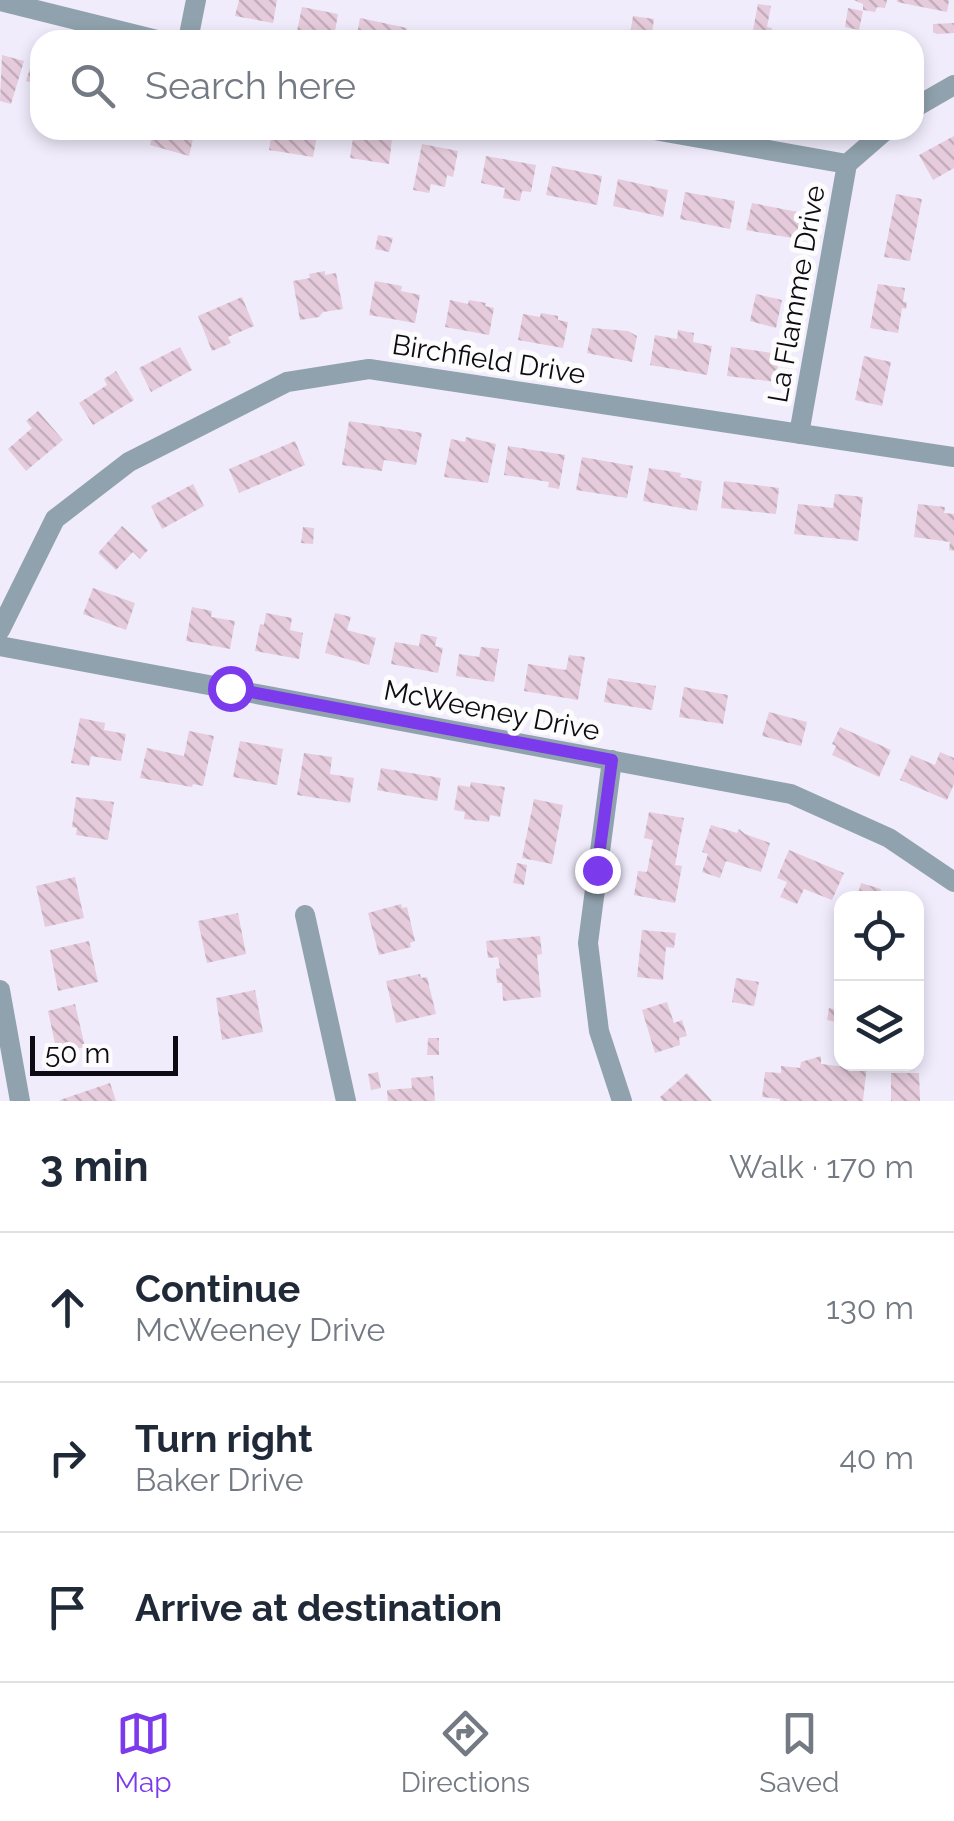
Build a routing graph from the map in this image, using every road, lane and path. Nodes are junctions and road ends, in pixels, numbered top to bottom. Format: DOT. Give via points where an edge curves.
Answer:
graph roads {
  1 [pos="196,0"];
  2 [pos="0,1"];
  3 [pos="117,30"];
  4 [pos="190,30"];
  5 [pos="954,86"];
  6 [pos="924,102"];
  7 [pos="711,140"];
  8 [pos="875,140"];
  9 [pos="847,164"];
  10 [pos="799,434"];
  11 [pos="954,457"];
  12 [pos="0,630"];
  13 [pos="0,646"];
  14 [pos="612,760"];
  15 [pos="954,882"];
  16 [pos="305,915"];
  17 [pos="0,990"];
  18 [pos="20,1101"];
  19 [pos="346,1101"];
  20 [pos="622,1101"];
  1 -- 4 [label="street"];
  2 -- 3 [label="street"];
  5 -- 6 [label="street"];
  7 -- 9 [label="street"];
  8 -- 9 [label="street"];
  9 -- 10 [label="street, La Flamme Drive"];
  10 -- 11 [label="street, Birchfield Drive"];
  10 -- 12 [label="street, Birchfield Drive" via="368,369 287,382 129,462 55,519"];
  13 -- 14 [label="street, McWeeney Drive"];
  14 -- 15 [label="street, McWeeney Drive" via="791,794 889,838"];
  14 -- 20 [label="street" via="588,944 599,1031"];
  16 -- 19 [label="street"];
  17 -- 18 [label="street"];
}
